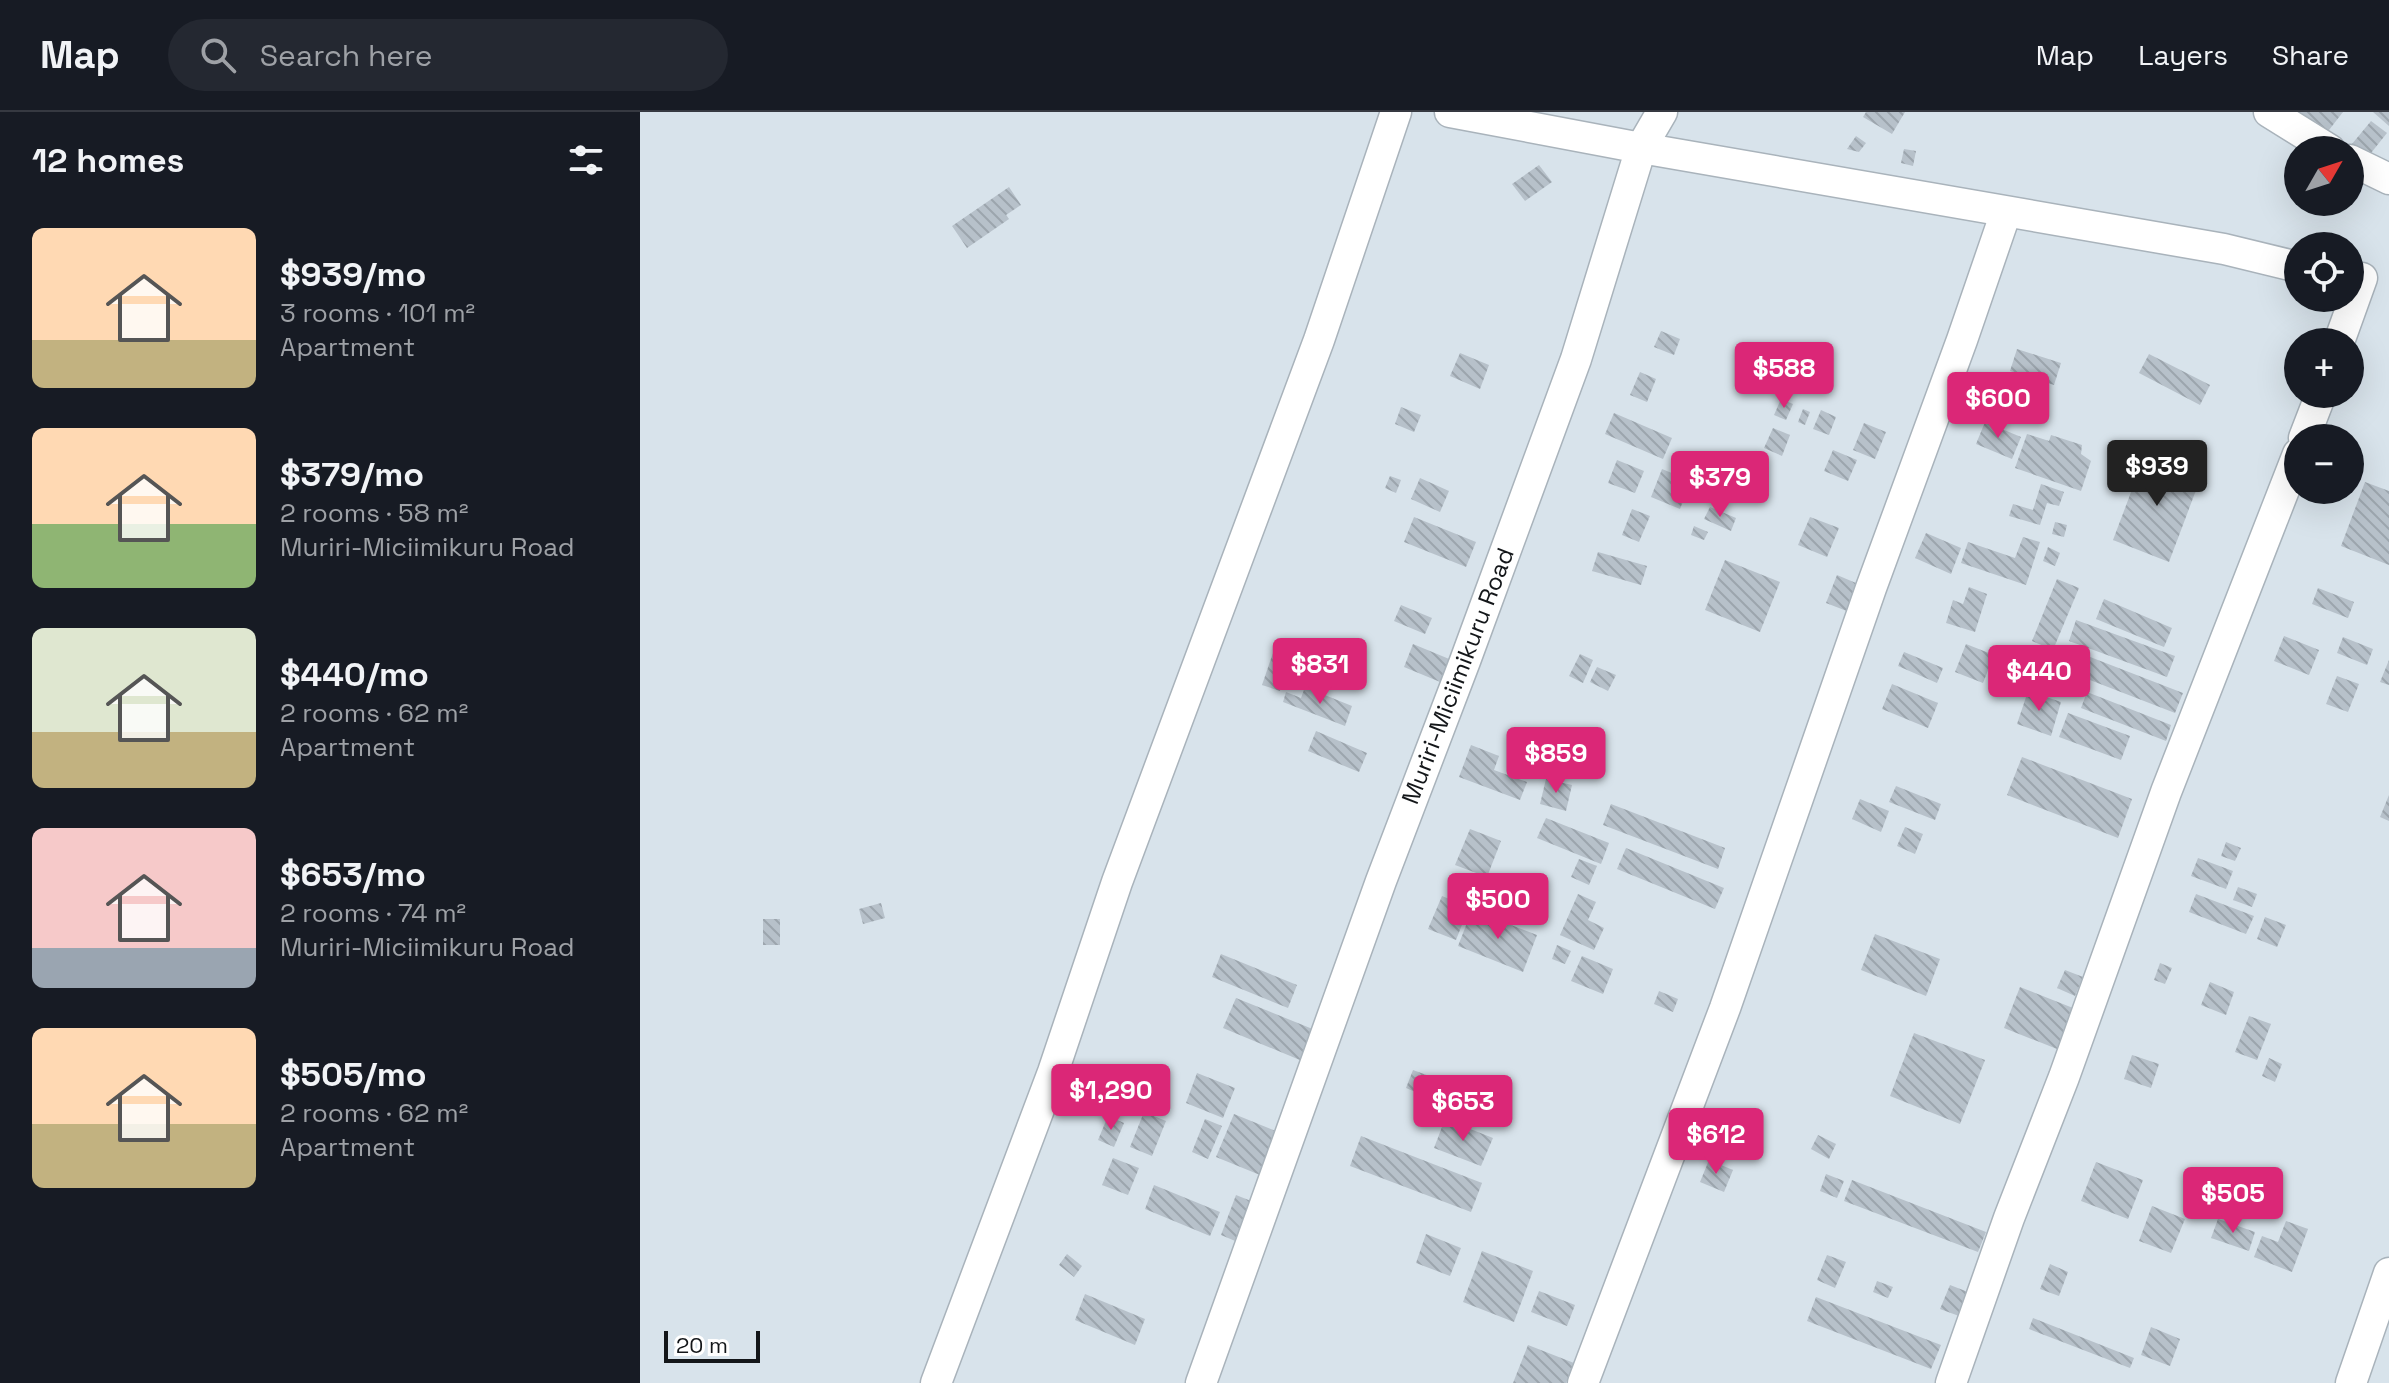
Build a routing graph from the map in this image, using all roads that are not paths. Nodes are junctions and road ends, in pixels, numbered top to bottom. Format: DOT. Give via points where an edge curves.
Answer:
graph roads {
  1 [pos="1396,112"];
  2 [pos="1450,112"];
  3 [pos="1662,112"];
  4 [pos="2269,112"];
  5 [pos="2308,136"];
  6 [pos="1641,148"];
  7 [pos="2364,167"];
  8 [pos="2389,179"];
  9 [pos="2006,212"];
  10 [pos="2284,264"];
  11 [pos="2367,275"];
  12 [pos="2345,328"];
  13 [pos="2284,490"];
  14 [pos="2389,1273"];
  15 [pos="936,1383"];
  16 [pos="1201,1383"];
  17 [pos="1583,1383"];
  18 [pos="1951,1383"];
  19 [pos="2351,1383"];
  1 -- 15 [label="street" via="1314,354"];
  2 -- 6 [label="street"];
  3 -- 6 [label="street, Muriri-Miciimikuru Road"];
  4 -- 5 [label="street"];
  6 -- 9 [label="street"];
  6 -- 16 [label="street, Muriri-Miciimikuru Road" via="1576,359"];
  7 -- 8 [label="street"];
  9 -- 10 [label="street"];
  9 -- 17 [label="street" via="1730,995"];
  11 -- 12 [label="street"];
  13 -- 18 [label="street" via="2166,792"];
  14 -- 19 [label="street"];
}
